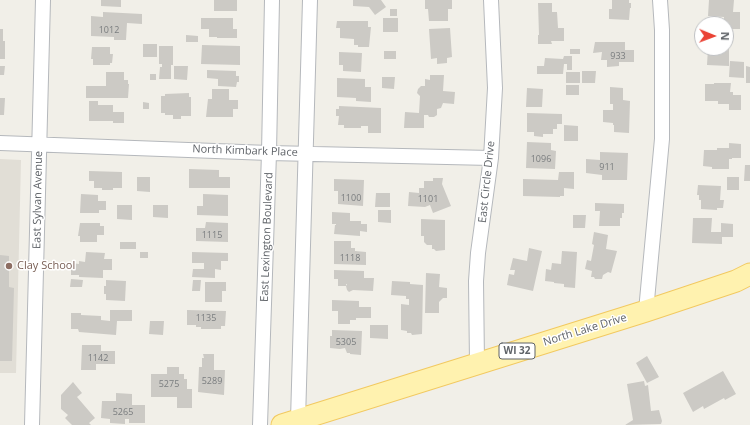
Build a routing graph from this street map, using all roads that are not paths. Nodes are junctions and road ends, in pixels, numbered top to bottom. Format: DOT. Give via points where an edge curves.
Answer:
graph roads {
  1 [pos="43,0"];
  2 [pos="272,0"];
  3 [pos="310,0"];
  4 [pos="491,0"];
  5 [pos="660,0"];
  6 [pos="0,143"];
  7 [pos="39,144"];
  8 [pos="269,153"];
  9 [pos="306,153"];
  10 [pos="491,158"];
  11 [pos="750,274"];
  12 [pos="646,311"];
  13 [pos="478,364"];
  14 [pos="290,422"];
  15 [pos="32,425"];
  16 [pos="260,425"];
  1 -- 7 [label="street, East Sylvan Avenue"];
  2 -- 8 [label="street, East Lexington Boulevard"];
  3 -- 9 [label="street"];
  4 -- 10 [label="street, East Circle Drive" via="494,88"];
  5 -- 12 [label="street" via="662,139"];
  6 -- 7 [label="street, North Kimbark Place"];
  7 -- 8 [label="street, North Kimbark Place"];
  7 -- 15 [label="street, East Sylvan Avenue"];
  8 -- 9 [label="street, North Kimbark Place"];
  8 -- 16 [label="street, East Lexington Boulevard"];
  9 -- 10 [label="street, North Kimbark Place"];
  9 -- 14 [label="street"];
  10 -- 13 [label="street, East Circle Drive" via="476,282"];
  11 -- 12 [label="main road, North Lake Drive / WI 32"];
  12 -- 13 [label="main road, North Lake Drive / WI 32"];
  13 -- 14 [label="main road, North Lake Drive / WI 32"];
}
